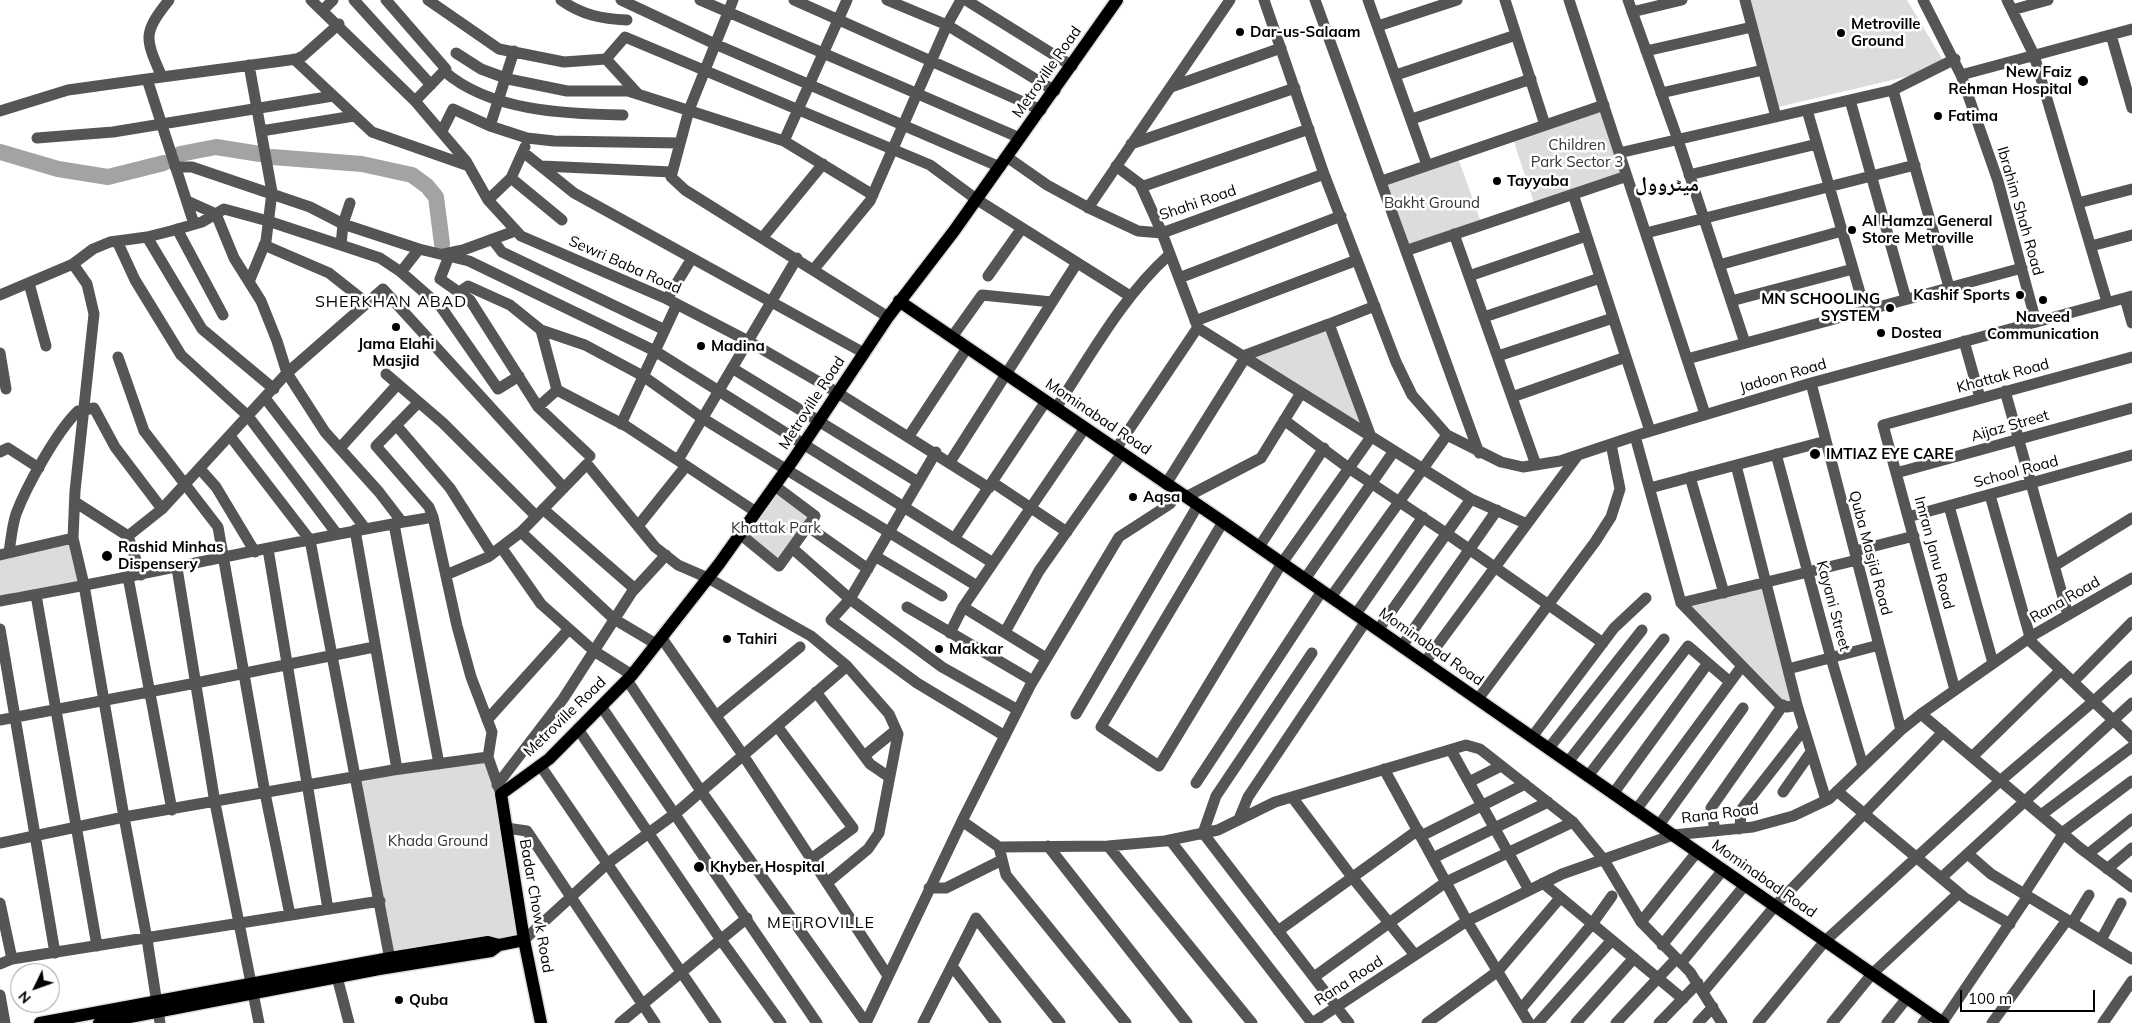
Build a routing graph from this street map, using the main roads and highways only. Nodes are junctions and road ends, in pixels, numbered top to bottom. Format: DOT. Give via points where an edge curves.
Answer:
graph roads {
  1 [pos="1112,2"];
  2 [pos="899,301"];
  3 [pos="499,789"];
  4 [pos="524,940"];
  5 [pos="391,962"];
  6 [pos="252,989"];
  7 [pos="158,1012"];
  8 [pos="1926,1019"];
  9 [pos="40,1023"];
  10 [pos="99,1023"];
  11 [pos="541,1023"];
  12 [pos="1943,1023"];
  1 -- 2 [label="main road, Metroville Road" via="1055,91"];
  2 -- 3 [label="main road, Metroville Road" via="804,445 659,641 602,706 540,765"];
  2 -- 8 [label="main road, Mominabad Road" via="1724,870 1907,998"];
  3 -- 4 [label="main road, Badar Chowk Road"];
  4 -- 5 [label="main road" via="499,945 491,951"];
  4 -- 11 [label="main road, Badar Chowk Road"];
  5 -- 6 [label="main road"];
  5 -- 6 [label="main road" via="337,977"];
  6 -- 7 [label="main road"];
  7 -- 9 [label="main road"];
  7 -- 10 [label="main road"];
  8 -- 12 [label="main road, Mominabad Road"];
}
